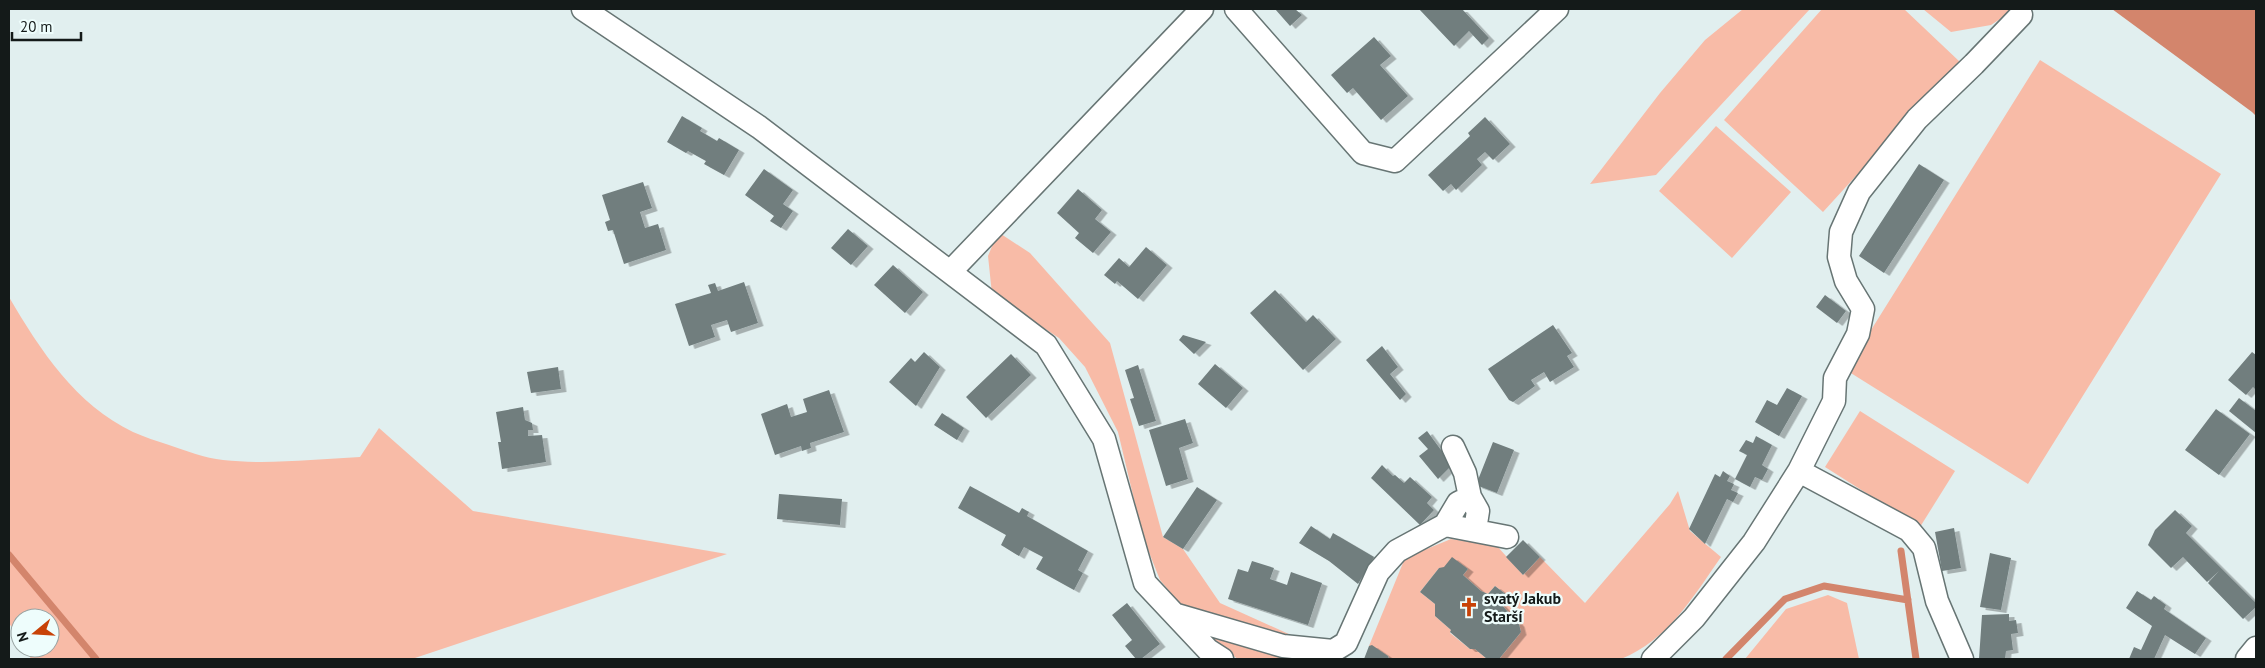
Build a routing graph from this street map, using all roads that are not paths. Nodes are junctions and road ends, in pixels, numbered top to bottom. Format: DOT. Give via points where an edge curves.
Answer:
graph roads {
  1 [pos="583,9"];
  2 [pos="1202,9"];
  3 [pos="1236,9"];
  4 [pos="1557,9"];
  5 [pos="2021,15"];
  6 [pos="950,271"];
  7 [pos="1453,447"];
  8 [pos="1799,471"];
  9 [pos="1470,497"];
  10 [pos="1446,525"];
  11 [pos="1475,530"];
  12 [pos="1507,537"];
  13 [pos="1176,615"];
  14 [pos="2256,648"];
  15 [pos="1222,659"];
  16 [pos="1654,659"];
  17 [pos="1962,659"];
  18 [pos="2247,659"];
  1 -- 6 [label="street" via="759,127"];
  2 -- 6 [label="street"];
  3 -- 4 [label="street" via="1363,153 1395,161"];
  5 -- 8 [label="street" via="1917,119 1859,192 1842,232 1839,257 1846,281 1864,309 1858,334 1835,378 1834,401"];
  6 -- 13 [label="street" via="1046,345 1104,439 1145,584"];
  7 -- 9 [label="street" via="1465,473"];
  8 -- 16 [label="street" via="1754,542 1694,618"];
  8 -- 17 [label="street" via="1909,530 1924,548 1937,601"];
  9 -- 10 [label="street" via="1458,503"];
  9 -- 11 [label="street" via="1478,511"];
  10 -- 11 [label="street"];
  10 -- 13 [label="street" via="1397,551 1378,572 1346,643 1333,651 1283,646"];
  11 -- 12 [label="street"];
  13 -- 15 [label="street" via="1208,650"];
  14 -- 18 [label="street"];
}
